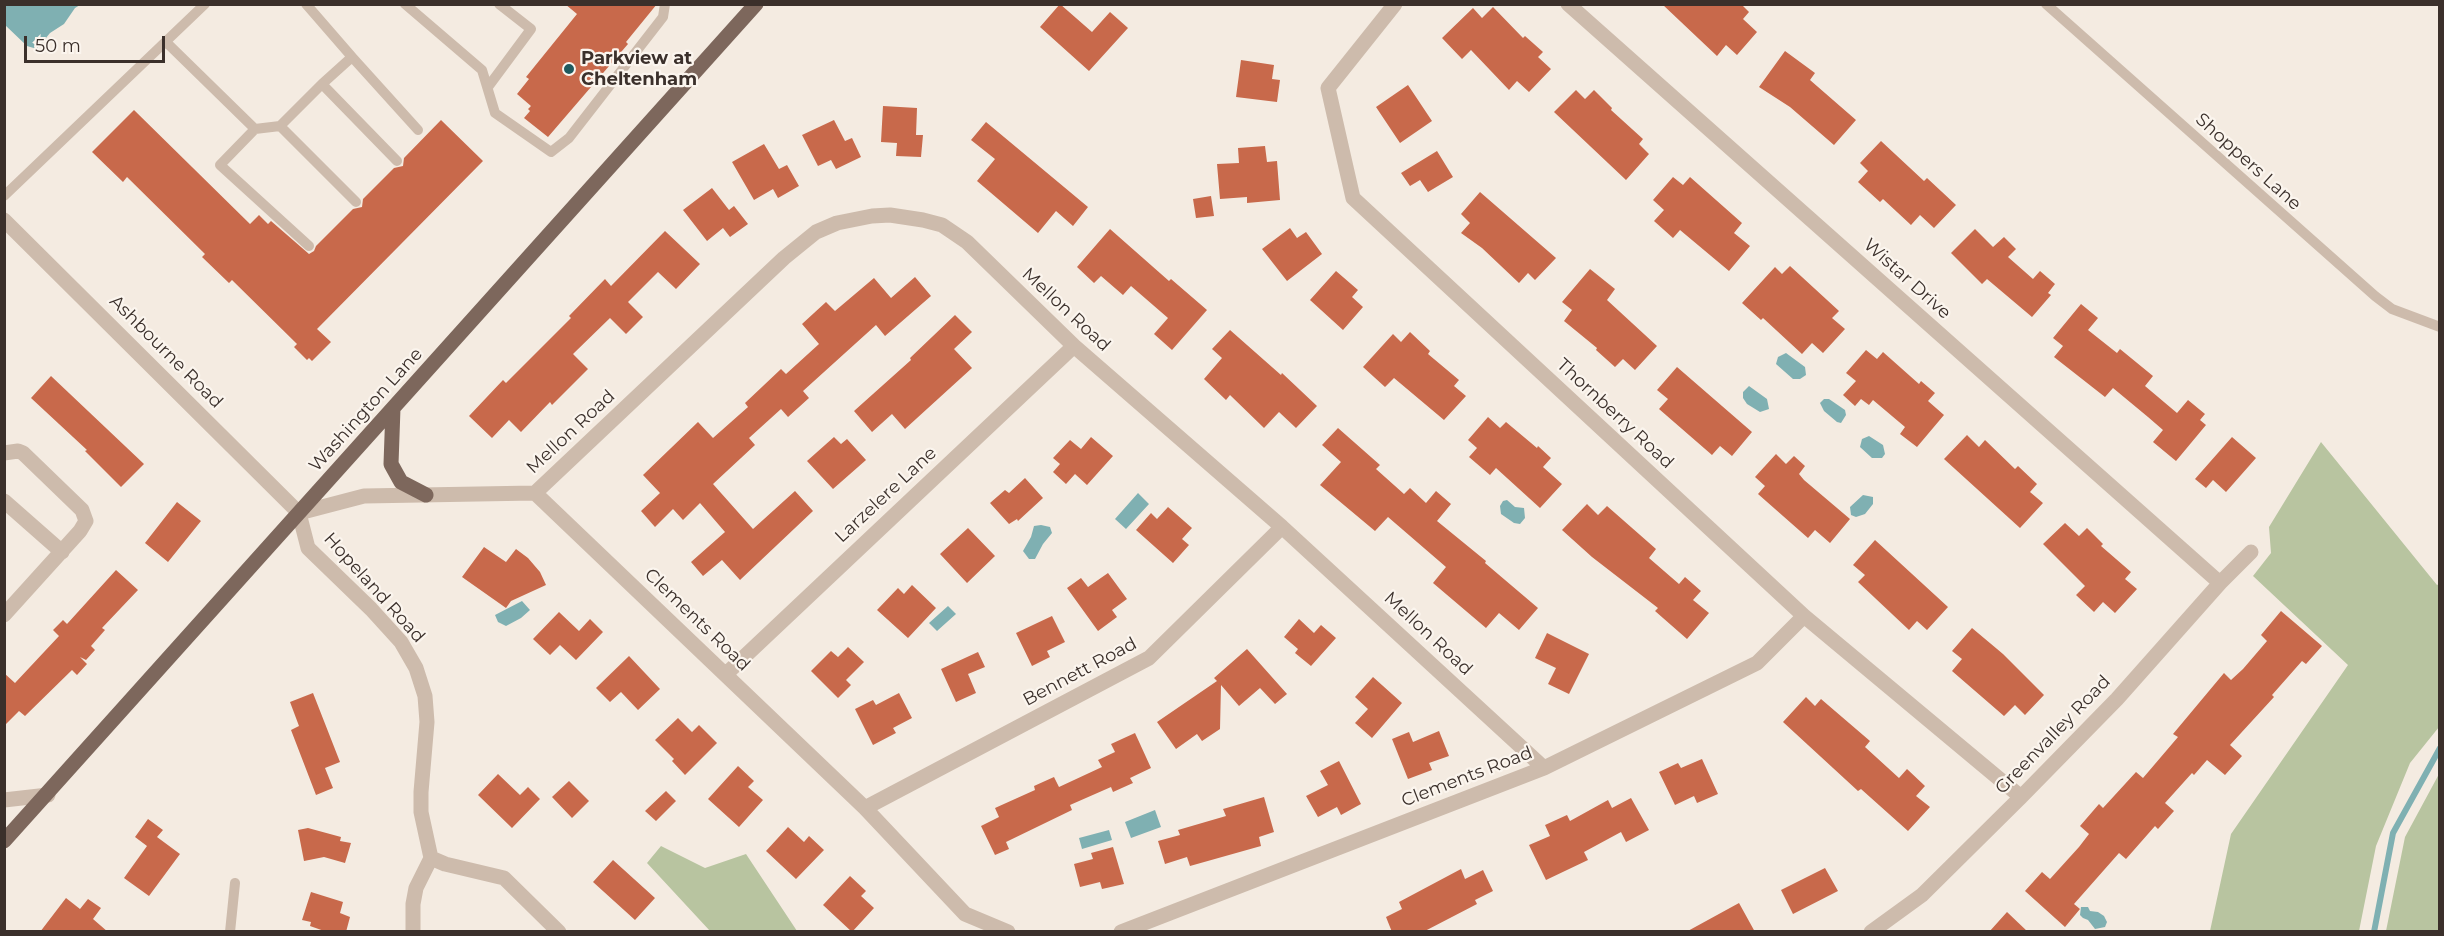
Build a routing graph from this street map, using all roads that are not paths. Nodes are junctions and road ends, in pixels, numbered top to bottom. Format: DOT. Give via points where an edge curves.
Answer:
graph roads {
  1 [pos="205,4"];
  2 [pos="306,4"];
  3 [pos="405,4"];
  4 [pos="499,4"];
  5 [pos="665,4"];
  6 [pos="756,4"];
  7 [pos="1395,4"];
  8 [pos="1568,4"];
  9 [pos="2046,4"];
  10 [pos="166,42"];
  11 [pos="352,57"];
  12 [pos="322,84"];
  13 [pos="488,87"];
  14 [pos="280,126"];
  15 [pos="255,129"];
  16 [pos="418,130"];
  17 [pos="397,161"];
  18 [pos="4,196"];
  19 [pos="356,202"];
  20 [pos="4,220"];
  21 [pos="309,246"];
  22 [pos="2439,327"];
  23 [pos="1074,346"];
  24 [pos="393,408"];
  25 [pos="4,453"];
  26 [pos="535,493"];
  27 [pos="426,495"];
  28 [pos="4,501"];
  29 [pos="299,513"];
  30 [pos="1282,526"];
  31 [pos="62,552"];
  32 [pos="2251,552"];
  33 [pos="2220,583"];
  34 [pos="4,615"];
  35 [pos="1804,616"];
  36 [pos="726,674"];
  37 [pos="1545,768"];
  38 [pos="48,795"];
  39 [pos="2021,797"];
  40 [pos="4,800"];
  41 [pos="865,808"];
  42 [pos="4,841"];
  43 [pos="431,858"];
  44 [pos="235,883"];
  45 [pos="230,932"];
  46 [pos="413,932"];
  47 [pos="560,932"];
  48 [pos="1008,932"];
  49 [pos="1121,932"];
  50 [pos="1871,932"];
  1 -- 10 [label="lane"];
  2 -- 11 [label="lane"];
  3 -- 13 [label="lane" via="482,70"];
  4 -- 13 [label="lane" via="531,29"];
  5 -- 13 [label="lane" via="663,18 569,138 551,152 495,113"];
  6 -- 24 [label="main road, Washington Lane"];
  7 -- 35 [label="street, Thornberry Road" via="1328,88 1353,198"];
  8 -- 33 [label="street, Wistar Drive"];
  9 -- 22 [label="lane, Shoppers Lane" via="2375,296 2392,309"];
  10 -- 15 [label="lane"];
  10 -- 18 [label="lane"];
  11 -- 12 [label="lane"];
  11 -- 16 [label="lane"];
  12 -- 14 [label="lane"];
  12 -- 17 [label="lane"];
  14 -- 15 [label="lane"];
  14 -- 19 [label="lane"];
  15 -- 21 [label="lane" via="220,165"];
  20 -- 29 [label="street, Ashbourne Road"];
  23 -- 26 [label="street, Mellon Road" via="967,242 942,225 907,216 854,218 816,232 784,258"];
  23 -- 30 [label="street, Mellon Road"];
  23 -- 36 [label="street, Larzelere Lane"];
  24 -- 27 [label="main road" via="390,464 401,482"];
  24 -- 29 [label="main road, Washington Lane"];
  25 -- 31 [label="street" via="23,453 82,510 84,526"];
  26 -- 27 [label="street"];
  26 -- 36 [label="street, Clements Road"];
  27 -- 29 [label="street" via="364,496"];
  28 -- 31 [label="street"];
  29 -- 38 [label="main road, Washington Lane"];
  29 -- 43 [label="street, Hopeland Road" via="308,548 401,642 421,682 427,723 421,812"];
  30 -- 37 [label="street, Mellon Road"];
  30 -- 41 [label="street, Bennett Road" via="1149,658"];
  31 -- 34 [label="street"];
  32 -- 33 [label="street, Greenvalley Road"];
  33 -- 39 [label="street, Greenvalley Road" via="2117,699"];
  35 -- 37 [label="street, Clements Road" via="1757,663"];
  35 -- 39 [label="street, Thornberry Road"];
  36 -- 41 [label="street, Clements Road"];
  37 -- 49 [label="street, Clements Road"];
  38 -- 40 [label="street"];
  38 -- 42 [label="main road, Washington Lane"];
  39 -- 50 [label="street, Greenvalley Road" via="1922,895"];
  41 -- 48 [label="street, Clements Road" via="965,914"];
  43 -- 46 [label="street" via="414,896"];
  43 -- 47 [label="street" via="504,878"];
  44 -- 45 [label="lane"];
}
